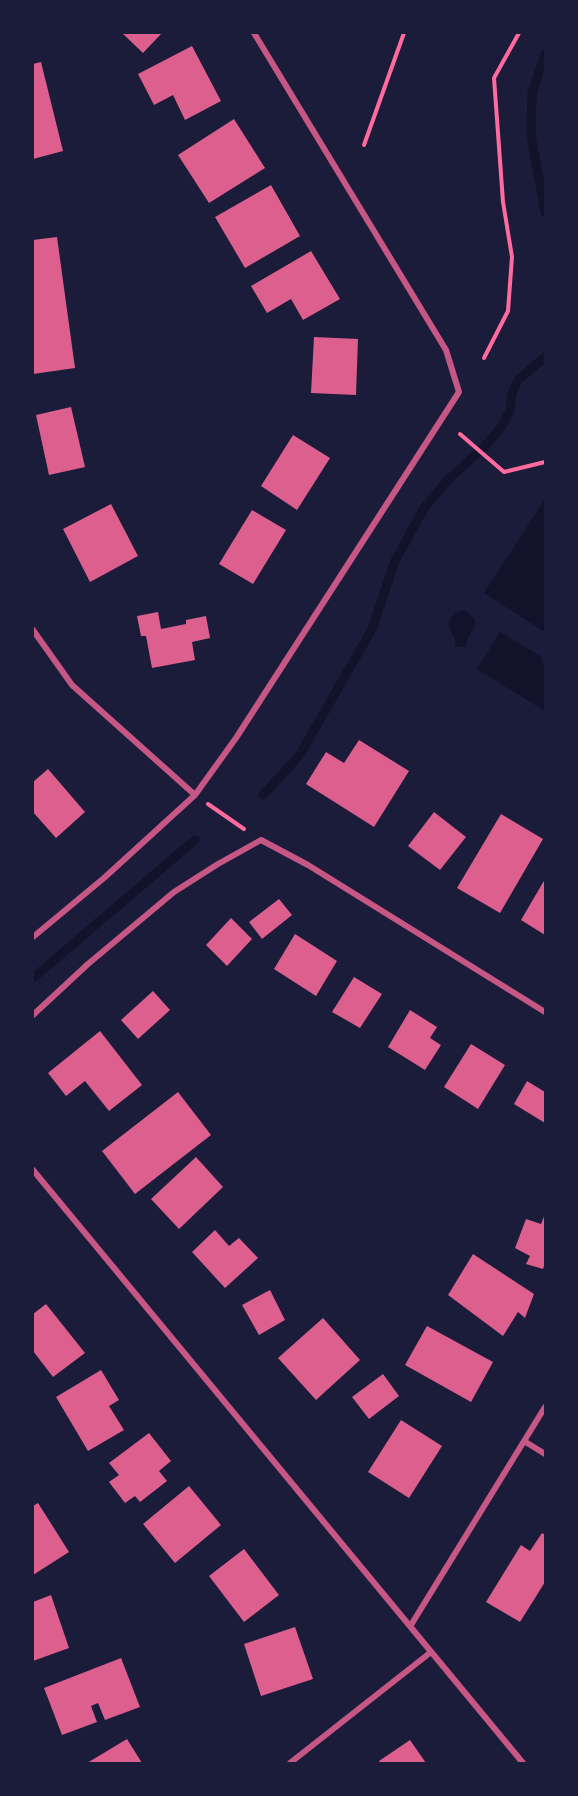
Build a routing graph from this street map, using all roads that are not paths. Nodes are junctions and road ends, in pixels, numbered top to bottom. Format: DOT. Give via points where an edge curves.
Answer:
graph roads {
  1 [pos="254,33"];
  2 [pos="33,630"];
  3 [pos="195,795"];
  4 [pos="33,937"];
  5 [pos="545,1012"];
  6 [pos="33,1015"];
  7 [pos="33,1170"];
  8 [pos="545,1407"];
  9 [pos="524,1441"];
  10 [pos="545,1454"];
  11 [pos="411,1625"];
  12 [pos="431,1652"];
  13 [pos="290,1763"];
  14 [pos="523,1763"];
  1 -- 3 [label="street" via="446,350 459,392 236,738"];
  2 -- 3 [label="street" via="72,685"];
  3 -- 4 [label="street"];
  5 -- 6 [label="street" via="308,864 261,840 174,892"];
  7 -- 11 [label="street"];
  8 -- 9 [label="street"];
  9 -- 10 [label="street"];
  9 -- 11 [label="street"];
  11 -- 12 [label="street"];
  12 -- 13 [label="street"];
  12 -- 14 [label="street"];
}
